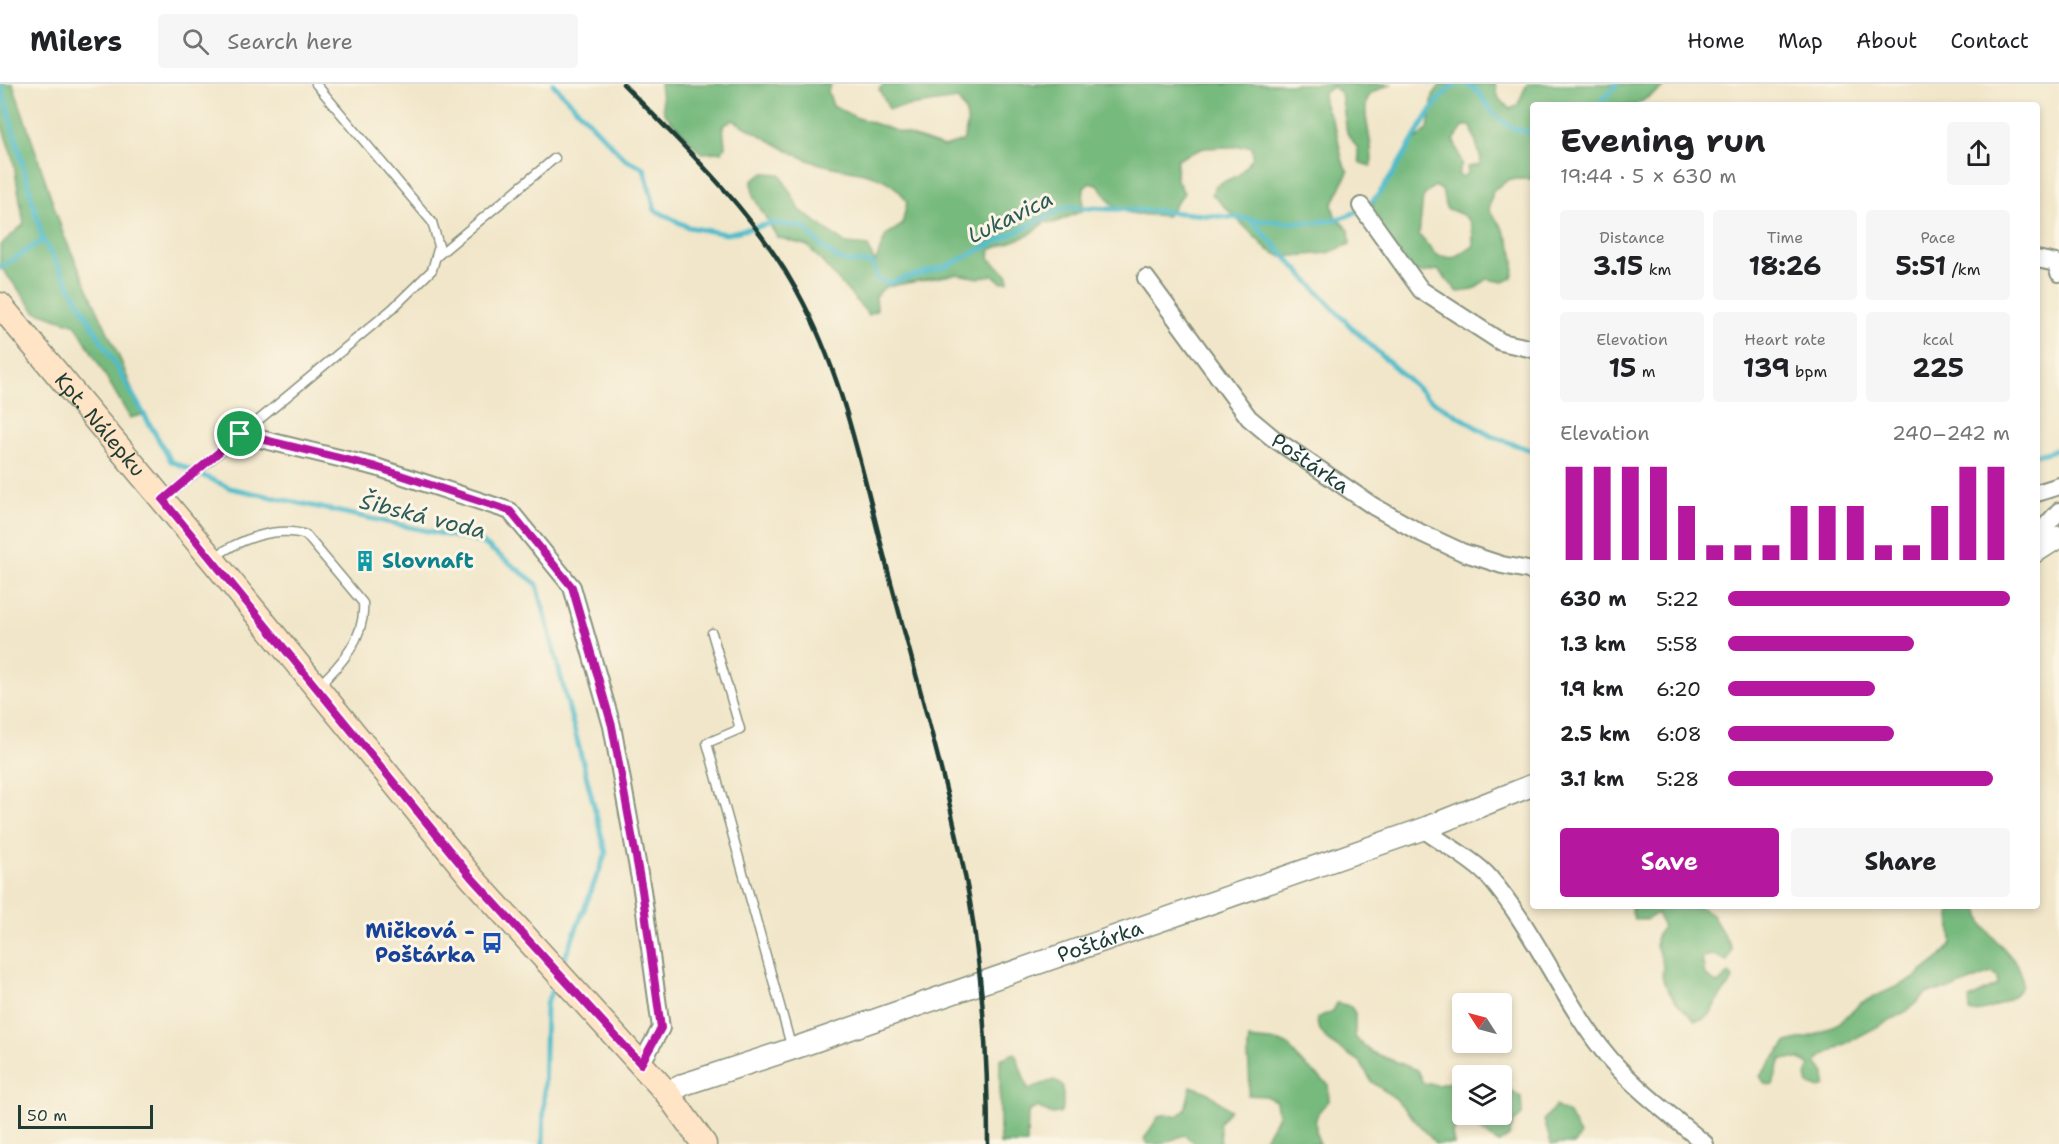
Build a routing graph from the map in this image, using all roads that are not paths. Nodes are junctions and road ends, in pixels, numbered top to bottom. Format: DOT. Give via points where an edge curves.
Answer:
graph roads {
  1 [pos="316,84"];
  2 [pos="555,158"];
  3 [pos="1361,206"];
  4 [pos="436,257"];
  5 [pos="2040,260"];
  6 [pos="2059,273"];
  7 [pos="1146,278"];
  8 [pos="0,305"];
  9 [pos="1530,348"];
  10 [pos="240,434"];
  11 [pos="2059,486"];
  12 [pos="2040,492"];
  13 [pos="163,500"];
  14 [pos="2059,511"];
  15 [pos="2040,533"];
  16 [pos="2059,537"];
  17 [pos="2040,549"];
  18 [pos="212,559"];
  19 [pos="1530,570"];
  20 [pos="712,633"];
  21 [pos="317,687"];
  22 [pos="1530,786"];
  23 [pos="1423,829"];
  24 [pos="792,1049"];
  25 [pos="641,1064"];
  26 [pos="667,1093"];
  27 [pos="704,1144"];
  28 [pos="1705,1144"];
  1 -- 4 [label="lane" via="432,222 439,246"];
  2 -- 4 [label="lane"];
  3 -- 9 [label="street" via="1421,290 1501,342"];
  4 -- 10 [label="lane" via="432,270 392,309"];
  5 -- 6 [label="street" via="2056,263"];
  7 -- 19 [label="street, Poštárka" via="1249,418 1273,438 1373,506 1419,532 1462,552"];
  8 -- 13 [label="main road, Kpt. Nálepku"];
  10 -- 13 [label="lane"];
  10 -- 25 [label="street" via="376,467 510,511 572,587 612,726 642,890 661,1028"];
  11 -- 12 [label="street"];
  13 -- 18 [label="main road, Kpt. Nálepku"];
  14 -- 15 [label="street"];
  16 -- 17 [label="street"];
  18 -- 21 [label="main road, Kpt. Nálepku"];
  18 -- 21 [label="lane" via="238,541 294,531 306,535 363,603 361,629 335,671"];
  20 -- 24 [label="lane" via="740,729 707,743"];
  21 -- 25 [label="main road, Kpt. Nálepku" via="471,877"];
  22 -- 23 [label="street, Poštárka"];
  23 -- 24 [label="street, Poštárka"];
  23 -- 28 [label="street" via="1487,875 1532,936 1579,1017 1610,1059"];
  24 -- 26 [label="street, Poštárka"];
  25 -- 26 [label="main road, Kpt. Nálepku"];
  26 -- 27 [label="main road, Kpt. Nálepku"];
}
